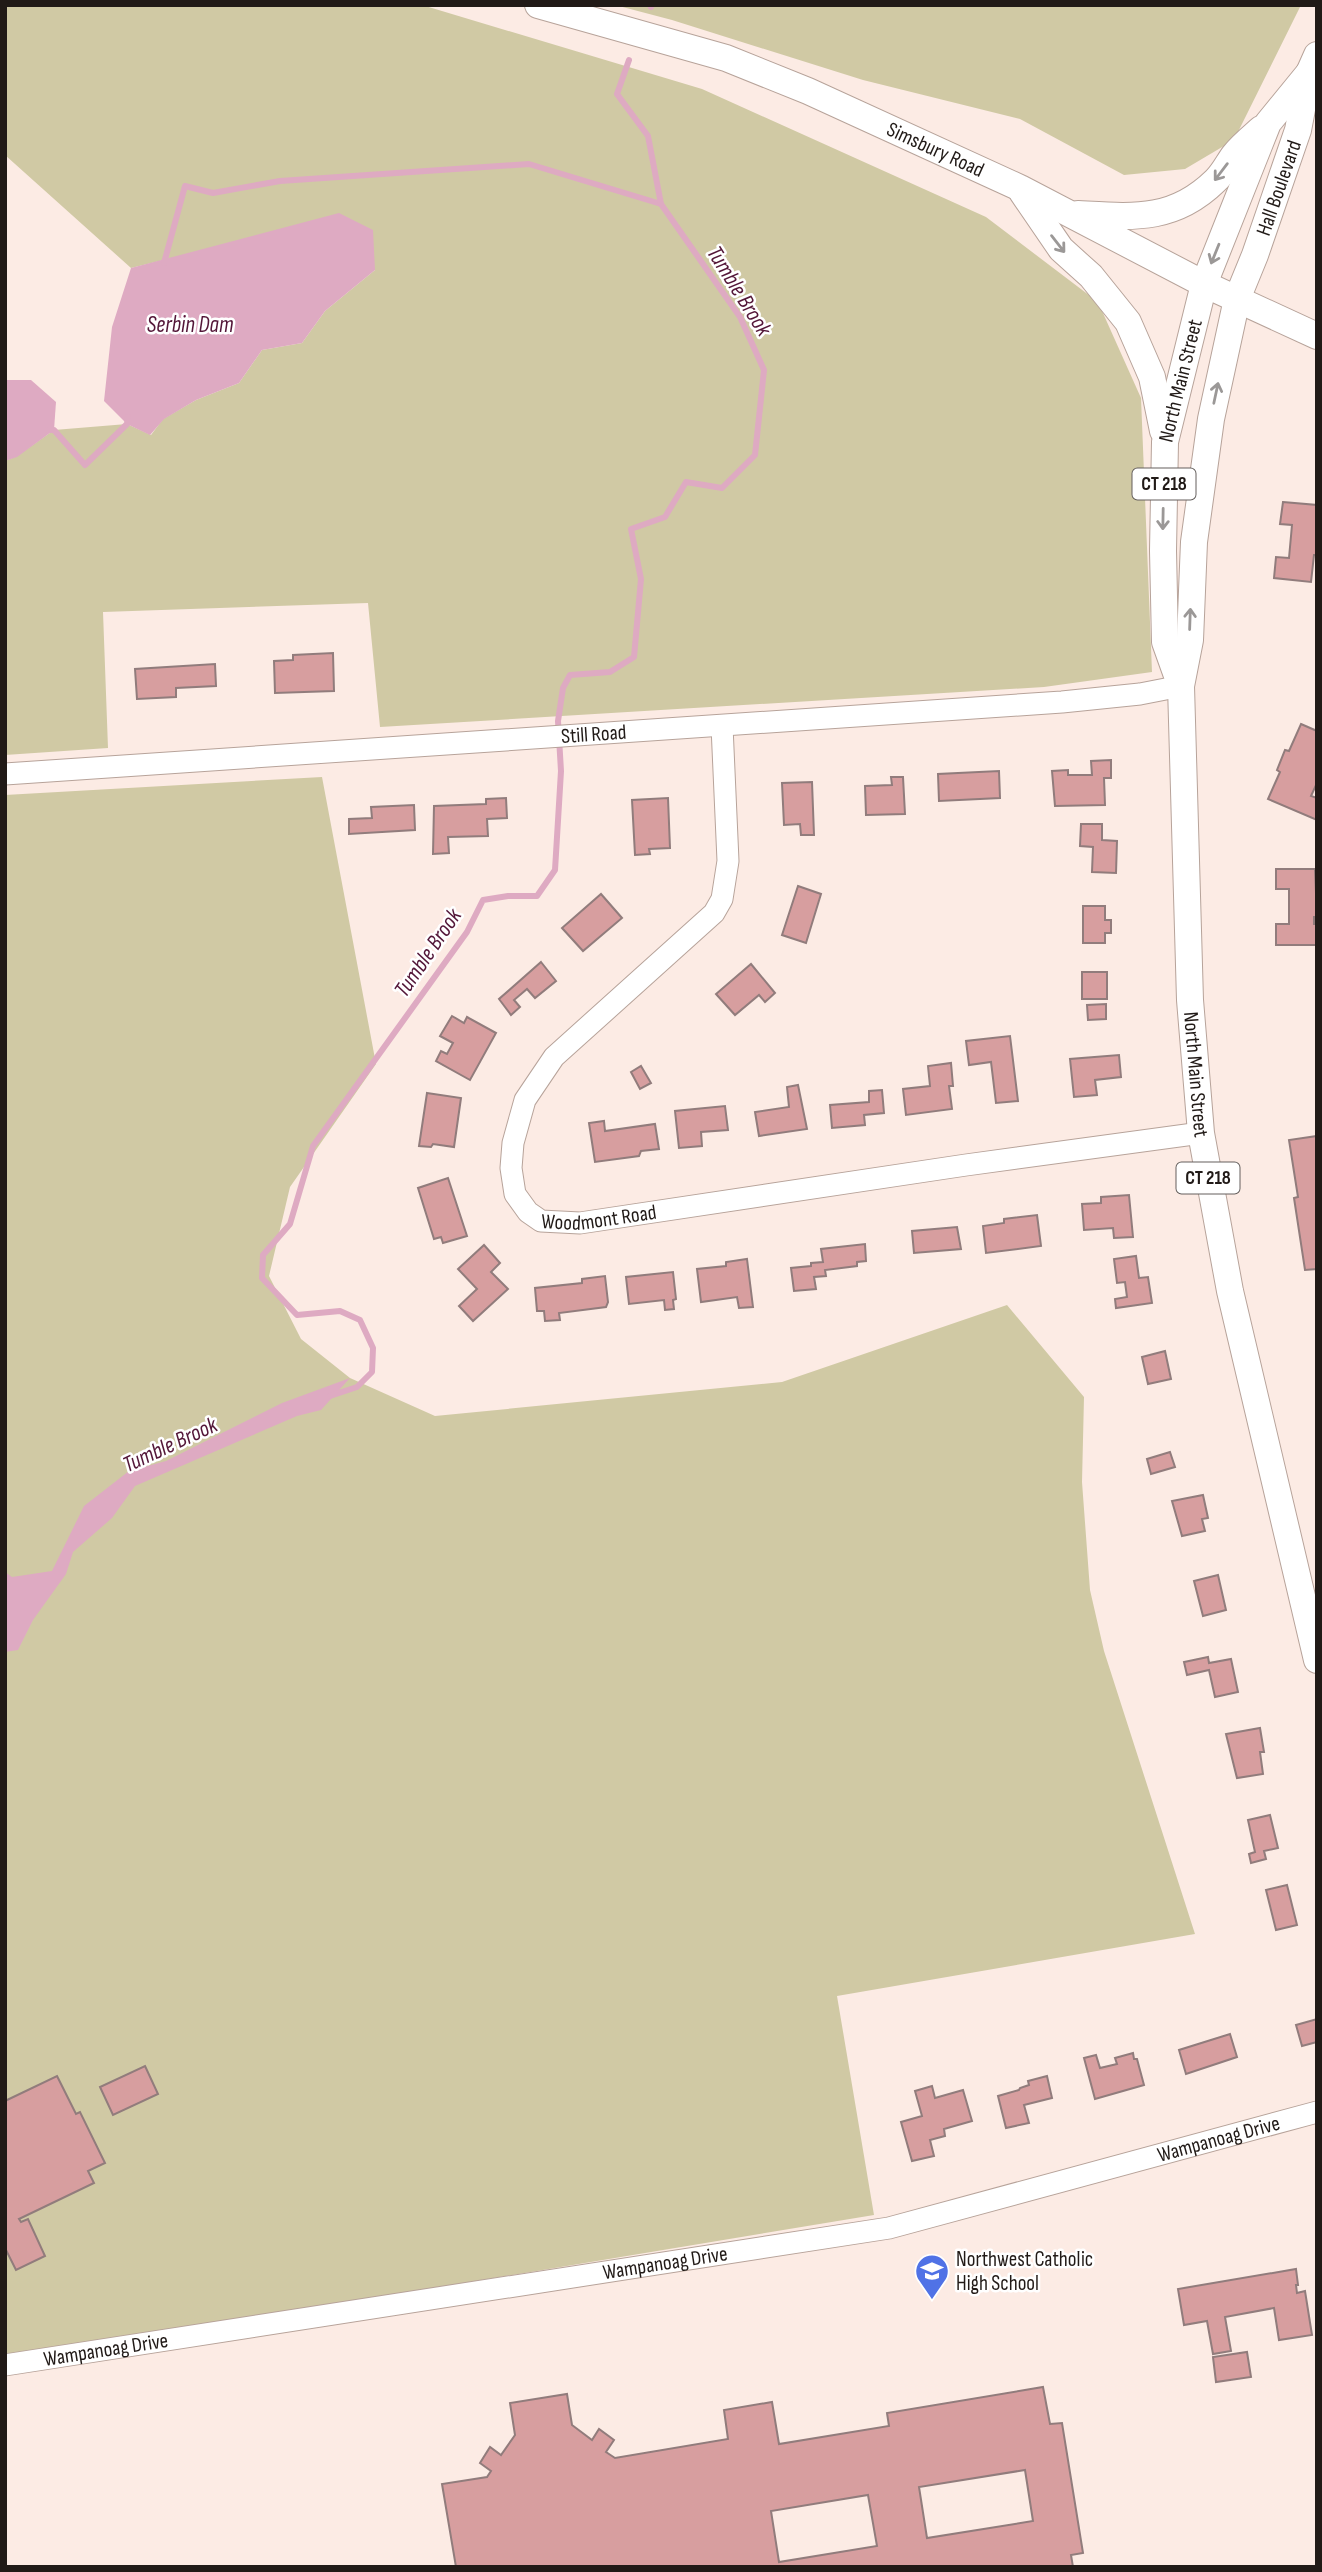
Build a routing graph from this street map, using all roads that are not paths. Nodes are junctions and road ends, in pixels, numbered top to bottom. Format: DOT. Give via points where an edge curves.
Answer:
graph roads {
  1 [pos="538,5"];
  2 [pos="1313,64"];
  3 [pos="1268,123"];
  4 [pos="1020,188"];
  5 [pos="1068,214"];
  6 [pos="1203,284"];
  7 [pos="1237,299"];
  8 [pos="1317,336"];
  9 [pos="1165,442"];
  10 [pos="1181,686"];
  11 [pos="722,726"];
  12 [pos="5,774"];
  13 [pos="1201,1133"];
  14 [pos="1317,1660"];
  15 [pos="1317,2112"];
  16 [pos="5,2365"];
  1 -- 4 [label="main road, Simsbury Road" via="726,58"];
  2 -- 3 [label="main road, Hall Boulevard / CT 218"];
  2 -- 7 [label="main road, Hall Boulevard / CT 218" via="1298,130"];
  3 -- 5 [label="main road, one-way" via="1236,153 1217,180 1190,202 1154,215"];
  3 -- 6 [label="main road, Hall Boulevard / CT 218, one-way"];
  4 -- 5 [label="main road, Simsbury Road"];
  4 -- 9 [label="main road, one-way" via="1060,249 1091,276 1128,322 1152,377"];
  5 -- 6 [label="main road, Simsbury Road"];
  6 -- 7 [label="main road, Simsbury Road"];
  6 -- 9 [label="main road, North Main Street / CT 218"];
  7 -- 8 [label="main road, Simsbury Road"];
  10 -- 7 [label="main road, North Main Street / CT 218, one-way" via="1211,419"];
  9 -- 10 [label="main road, North Main Street / CT 218, one-way" via="1165,642"];
  10 -- 11 [label="street, Still Road" via="1062,702"];
  10 -- 13 [label="main road, North Main Street / CT 218" via="1189,1000"];
  11 -- 12 [label="street, Still Road"];
  11 -- 13 [label="street, Woodmont Road" via="728,861 722,899 714,913 554,1057 525,1100 511,1168 515,1194 528,1212 541,1221 580,1223"];
  13 -- 14 [label="main road, North Main Street / CT 218" via="1230,1292"];
  15 -- 16 [label="street, Wampanoag Drive" via="889,2228"];
}
